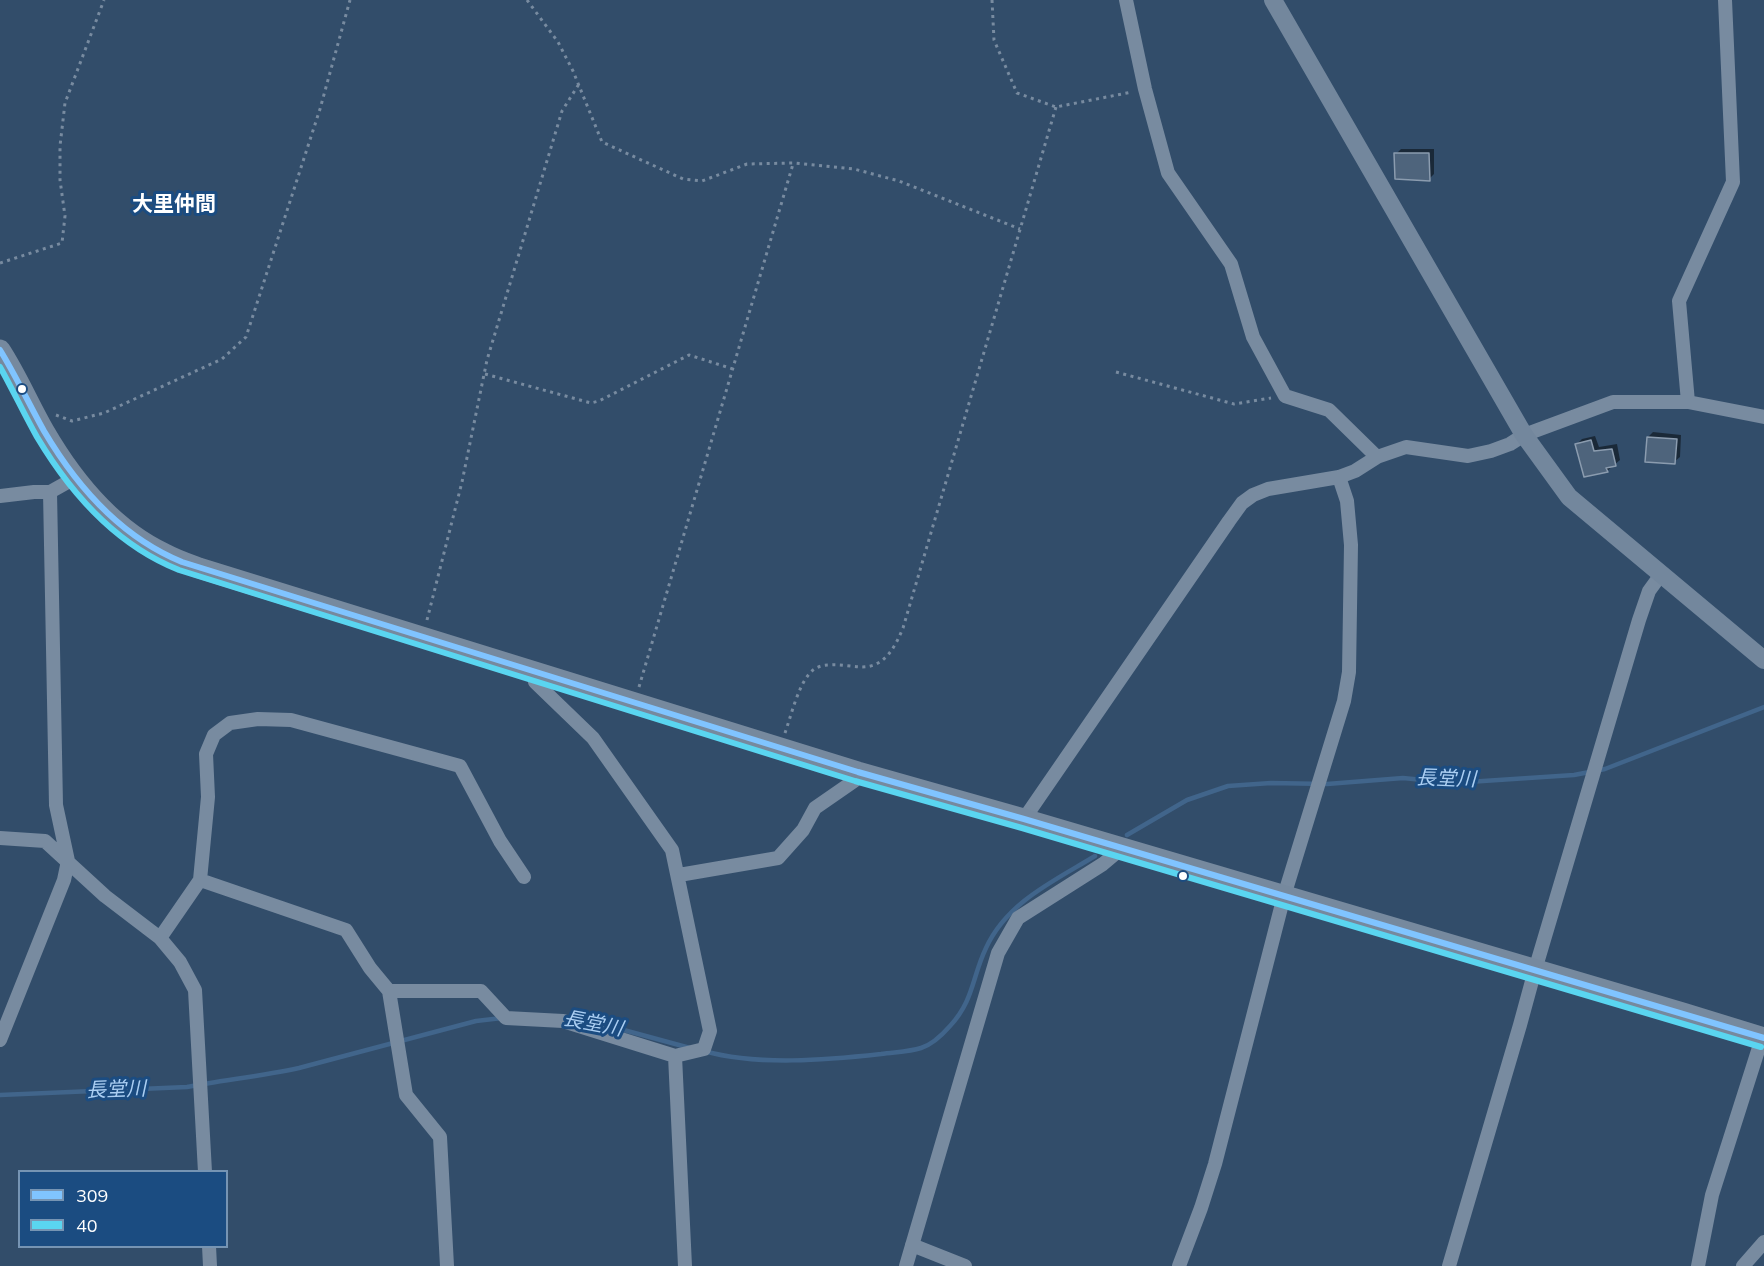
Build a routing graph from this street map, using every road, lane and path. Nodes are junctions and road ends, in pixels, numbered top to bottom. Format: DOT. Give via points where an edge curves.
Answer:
graph roads {
  1 [pos="104,0"];
  2 [pos="350,0"];
  3 [pos="527,0"];
  4 [pos="992,0"];
  5 [pos="1126,0"];
  6 [pos="1273,0"];
  7 [pos="1725,0"];
  8 [pos="579,84"];
  9 [pos="1145,89"];
  10 [pos="1056,107"];
  11 [pos="794,163"];
  12 [pos="1020,229"];
  13 [pos="0,263"];
  14 [pos="0,350"];
  15 [pos="733,369"];
  16 [pos="1116,372"];
  17 [pos="485,373"];
  18 [pos="1285,396"];
  19 [pos="1688,402"];
  20 [pos="34,412"];
  21 [pos="1764,417"];
  22 [pos="1524,435"];
  23 [pos="1377,457"];
  24 [pos="1339,477"];
  25 [pos="75,478"];
  26 [pos="50,492"];
  27 [pos="0,496"];
  28 [pos="1662,573"];
  29 [pos="423,638"];
  30 [pos="1764,660"];
  31 [pos="533,671"];
  32 [pos="634,703"];
  33 [pos="780,747"];
  34 [pos="858,772"];
  35 [pos="1024,819"];
  36 [pos="0,838"];
  37 [pos="1122,848"];
  38 [pos="68,861"];
  39 [pos="679,875"];
  40 [pos="524,877"];
  41 [pos="200,880"];
  42 [pos="1284,896"];
  43 [pos="160,938"];
  44 [pos="1534,970"];
  45 [pos="389,991"];
  46 [pos="1763,1036"];
  47 [pos="0,1040"];
  48 [pos="675,1056"];
  49 [pos="205,1170"];
  50 [pos="1764,1242"];
  51 [pos="912,1245"];
  52 [pos="209,1248"];
  53 [pos="210,1266"];
  54 [pos="447,1266"];
  55 [pos="685,1266"];
  56 [pos="906,1266"];
  57 [pos="965,1266"];
  58 [pos="1179,1266"];
  59 [pos="1449,1266"];
  60 [pos="1698,1266"];
  61 [pos="1743,1266"];
  1 -- 13 [label="path" via="65,104 60,146 65,216 62,243"];
  2 -- 20 [label="path" via="320,109 246,337 222,359 104,413 72,421"];
  3 -- 8 [label="path" via="558,42"];
  4 -- 10 [label="path" via="994,40 1017,93"];
  5 -- 9 [label="street"];
  6 -- 22 [label="street"];
  7 -- 19 [label="street" via="1733,182 1678,301"];
  8 -- 11 [label="path" via="602,142 683,179 702,181 747,164"];
  8 -- 17 [label="path" via="561,111"];
  9 -- 10 [label="path"];
  9 -- 18 [label="street" via="1168,173 1231,264 1253,337"];
  10 -- 12 [label="path"];
  11 -- 12 [label="path" via="854,169 899,181"];
  11 -- 15 [label="path"];
  12 -- 33 [label="path" via="898,640 882,662 874,666 842,664 815,668 801,687"];
  14 -- 20 [label="main road"];
  15 -- 17 [label="path" via="688,355 591,403"];
  15 -- 32 [label="path"];
  16 -- 18 [label="path" via="1234,404"];
  17 -- 29 [label="path"];
  18 -- 23 [label="street" via="1329,410"];
  19 -- 21 [label="street"];
  19 -- 22 [label="street" via="1613,402"];
  20 -- 25 [label="main road"];
  22 -- 23 [label="street" via="1510,444 1468,456 1407,447"];
  22 -- 28 [label="street" via="1569,497"];
  23 -- 24 [label="street"];
  24 -- 35 [label="street" via="1268,489 1242,503"];
  24 -- 42 [label="street" via="1347,501 1351,545 1349,672"];
  25 -- 26 [label="street"];
  25 -- 29 [label="main road" via="121,526 164,554"];
  26 -- 27 [label="street"];
  26 -- 38 [label="street" via="56,805"];
  28 -- 30 [label="street"];
  28 -- 44 [label="street" via="1648,591"];
  29 -- 31 [label="main road"];
  31 -- 32 [label="main road"];
  31 -- 39 [label="street" via="535,682 593,738 672,850"];
  32 -- 33 [label="main road"];
  33 -- 34 [label="main road"];
  34 -- 35 [label="main road"];
  34 -- 39 [label="street" via="854,781 815,808 803,830 778,858"];
  35 -- 37 [label="main road"];
  36 -- 38 [label="street" via="45,841"];
  37 -- 42 [label="main road"];
  37 -- 51 [label="street" via="1104,864 1018,918 998,953"];
  38 -- 43 [label="street" via="105,896"];
  38 -- 47 [label="street" via="64,880"];
  39 -- 48 [label="street" via="710,1031 704,1049"];
  40 -- 41 [label="street" via="460,766 291,720 258,719 230,723 214,735 206,754 208,797"];
  41 -- 43 [label="street"];
  41 -- 45 [label="street" via="346,930"];
  42 -- 44 [label="main road"];
  42 -- 58 [label="street" via="1215,1164"];
  43 -- 49 [label="street" via="180,962 195,990"];
  44 -- 46 [label="main road"];
  44 -- 59 [label="street"];
  45 -- 48 [label="street" via="481,991 506,1018 563,1020"];
  45 -- 54 [label="street" via="406,1095 440,1137"];
  46 -- 60 [label="street" via="1712,1195"];
  48 -- 55 [label="street"];
  50 -- 61 [label="street"];
  51 -- 56 [label="street"];
  51 -- 57 [label="street"];
  52 -- 53 [label="street"];
}
